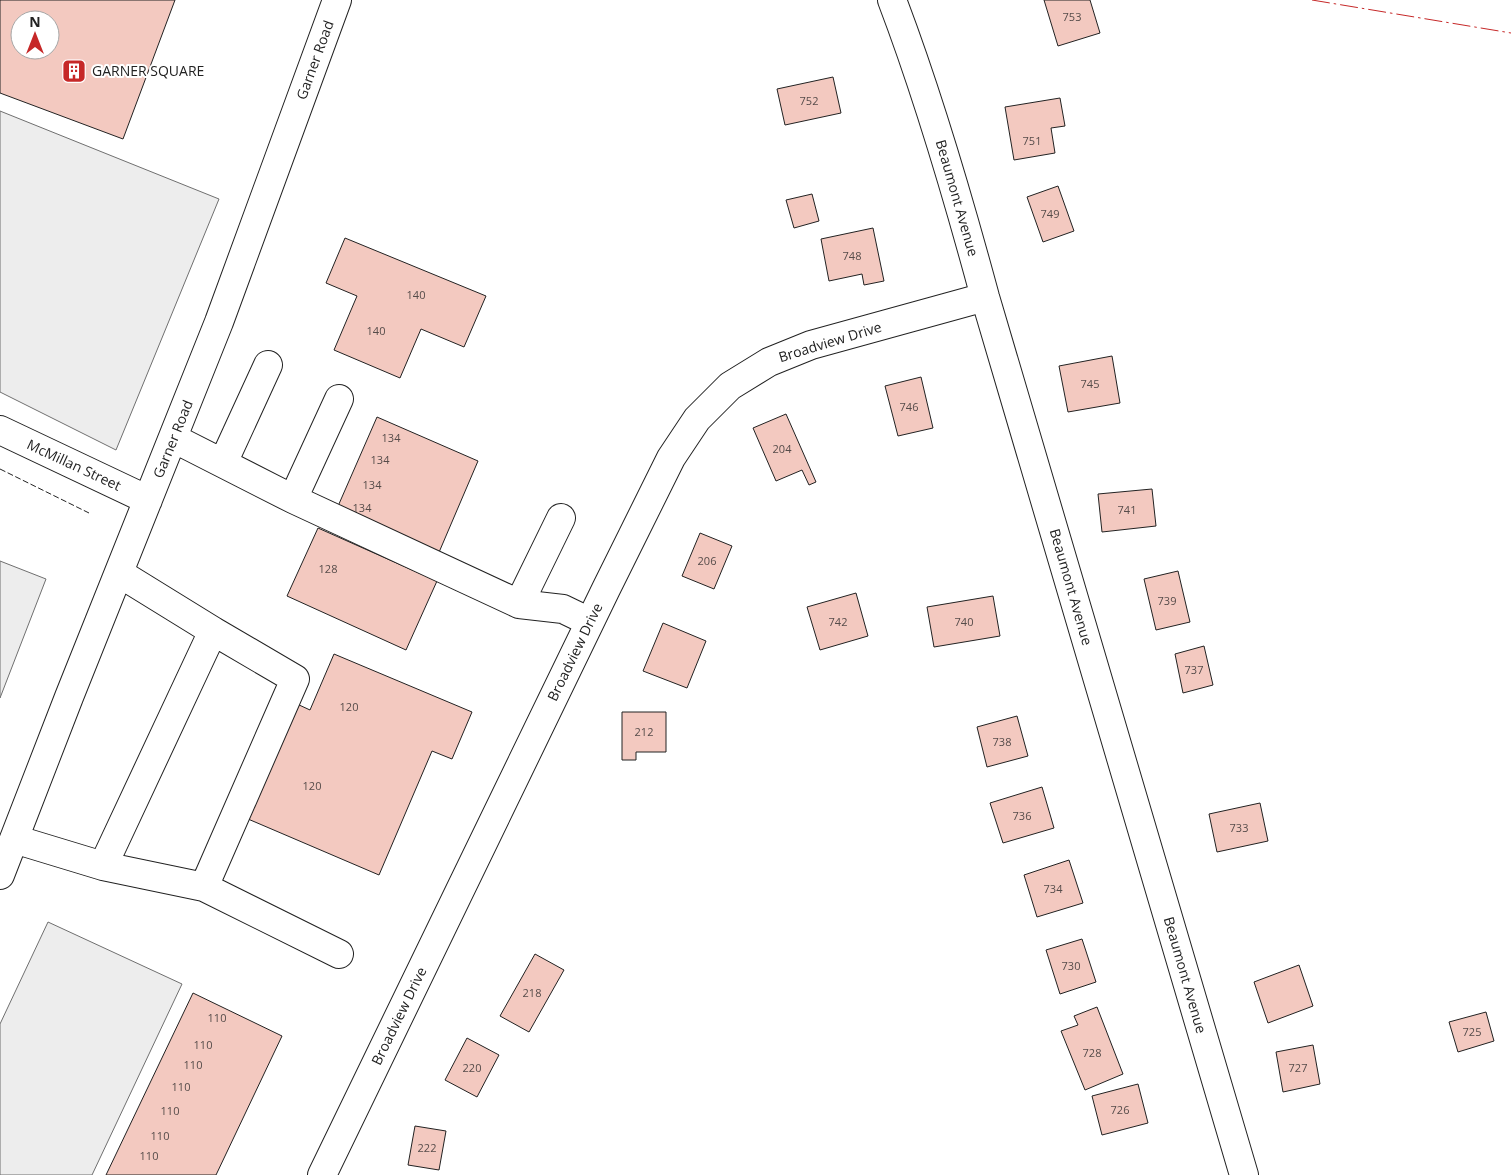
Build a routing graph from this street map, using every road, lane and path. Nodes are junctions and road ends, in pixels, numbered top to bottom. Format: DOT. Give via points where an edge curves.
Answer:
graph roads {
  1 [pos="337,0"];
  2 [pos="892,0"];
  3 [pos="985,297"];
  4 [pos="268,365"];
  5 [pos="340,399"];
  6 [pos="0,430"];
  7 [pos="173,438"];
  8 [pos="224,464"];
  9 [pos="293,499"];
  10 [pos="148,500"];
  11 [pos="561,518"];
  12 [pos="119,573"];
  13 [pos="519,604"];
  14 [pos="590,622"];
  15 [pos="213,631"];
  16 [pos="14,839"];
  17 [pos="103,866"];
  18 [pos="0,875"];
  19 [pos="204,887"];
  20 [pos="339,954"];
  21 [pos="322,1175"];
  22 [pos="1244,1175"];
  1 -- 7 [label="street, Garner Road" via="248,246"];
  2 -- 3 [label="street, Beaumont Avenue" via="930,109"];
  3 -- 14 [label="street, Broadview Drive" via="811,345 768,362 730,386 697,419 671,458"];
  3 -- 22 [label="street, Beaumont Avenue"];
  4 -- 8 [label="street"];
  5 -- 9 [label="street"];
  6 -- 10 [label="street, McMillan Street"];
  7 -- 8 [label="street"];
  7 -- 10 [label="street, Garner Road"];
  8 -- 9 [label="street"];
  9 -- 13 [label="street"];
  10 -- 12 [label="street, Garner Road"];
  11 -- 13 [label="street"];
  12 -- 15 [label="street"];
  12 -- 16 [label="street, Garner Road"];
  13 -- 14 [label="street" via="563,609"];
  14 -- 21 [label="street, Broadview Drive"];
  15 -- 17 [label="street"];
  15 -- 19 [label="street" via="295,680"];
  16 -- 17 [label="street"];
  16 -- 18 [label="street, Garner Road"];
  17 -- 19 [label="street"];
  19 -- 20 [label="street"];
}
